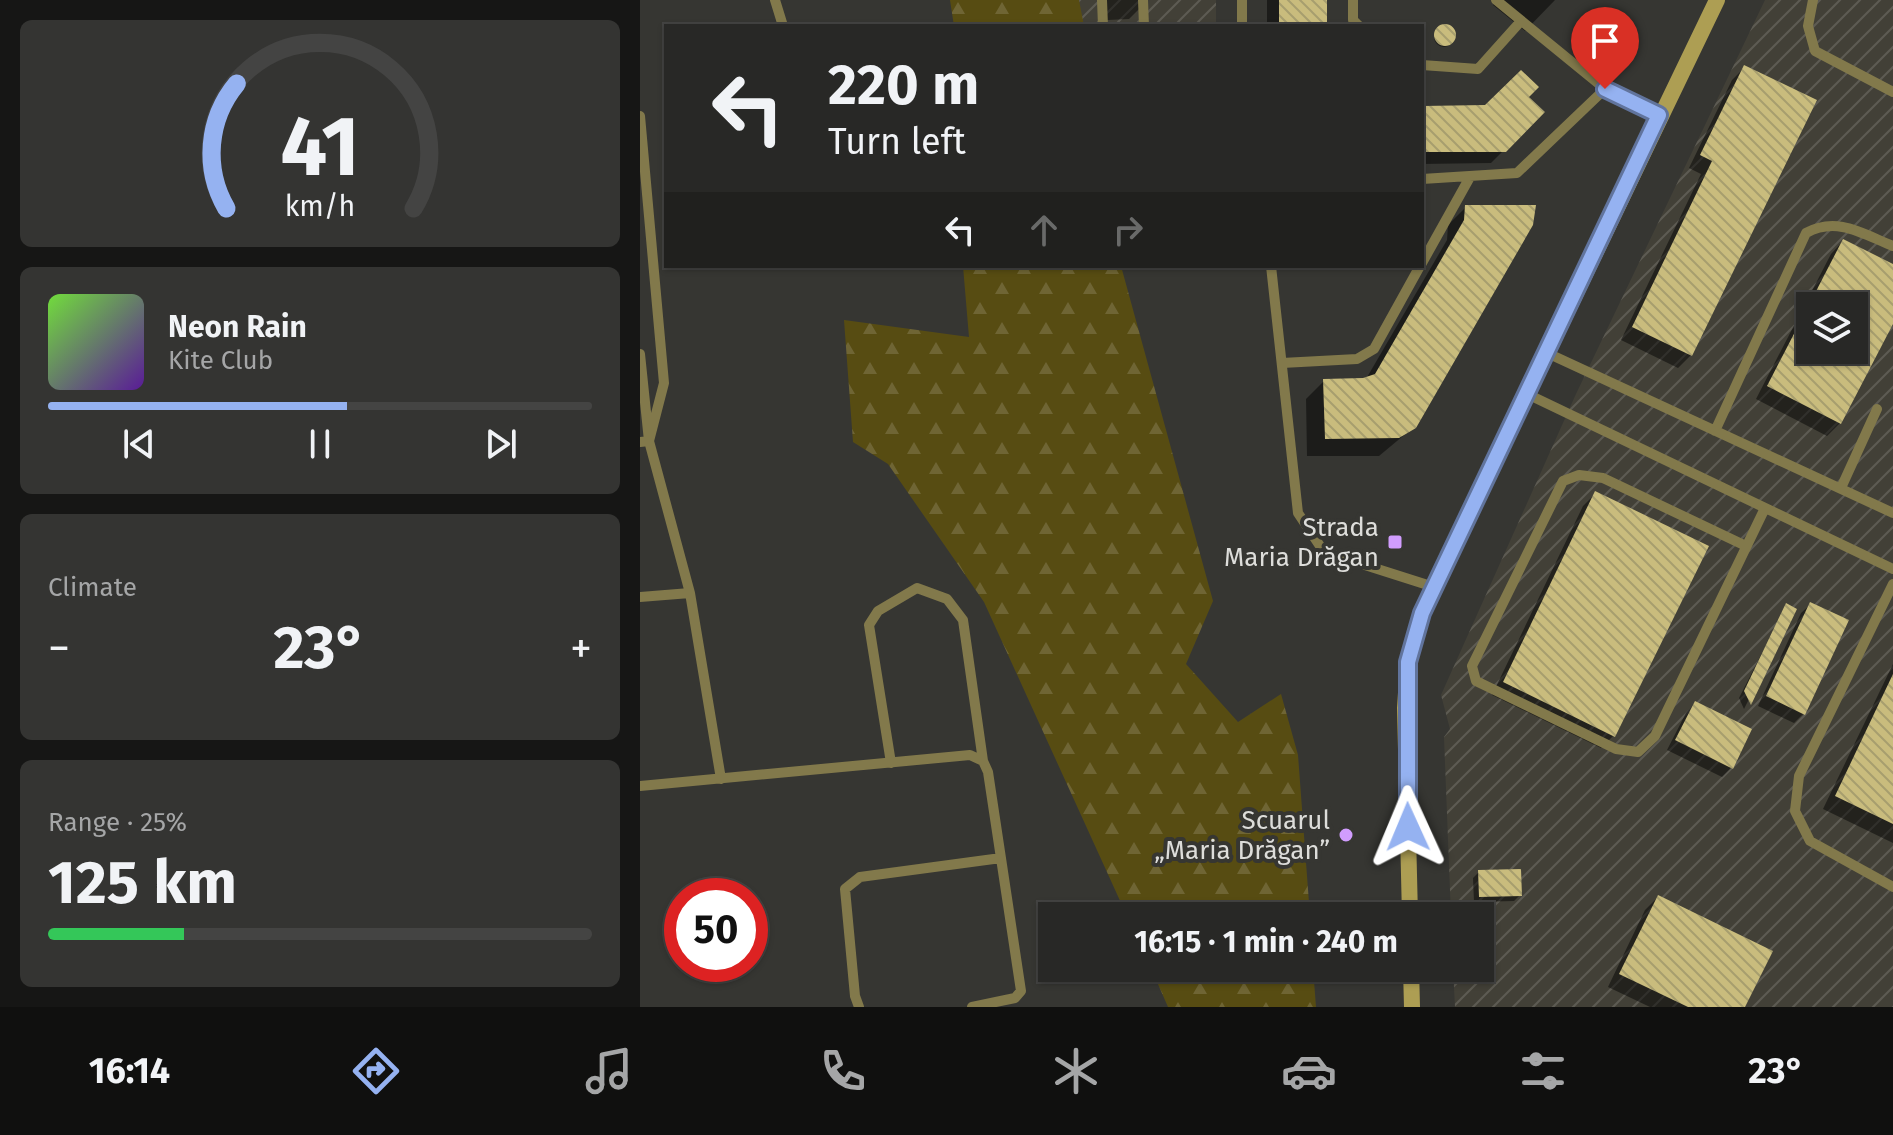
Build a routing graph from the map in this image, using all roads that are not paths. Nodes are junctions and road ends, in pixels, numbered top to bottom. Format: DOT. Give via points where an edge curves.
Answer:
graph roads {
  1 [pos="775,0"];
  2 [pos="1102,0"];
  3 [pos="1143,0"];
  4 [pos="1242,0"];
  5 [pos="1353,0"];
  6 [pos="1496,0"];
  7 [pos="1717,0"];
  8 [pos="1813,0"];
  9 [pos="1521,21"];
  10 [pos="782,24"];
  11 [pos="1103,24"];
  12 [pos="1144,24"];
  13 [pos="1242,24"];
  14 [pos="1357,24"];
  15 [pos="1424,65"];
  16 [pos="1605,89"];
  17 [pos="1893,92"];
  18 [pos="1659,115"];
  19 [pos="640,116"];
  20 [pos="1470,177"];
  21 [pos="1424,179"];
  22 [pos="1893,246"];
  23 [pos="1424,259"];
  24 [pos="1271,268"];
  25 [pos="1419,268"];
  26 [pos="1545,352"];
  27 [pos="640,354"];
  28 [pos="1282,363"];
  29 [pos="1525,393"];
  30 [pos="1877,409"];
  31 [pos="1715,431"];
  32 [pos="645,442"];
  33 [pos="1841,488"];
  34 [pos="1765,508"];
  35 [pos="1893,513"];
  36 [pos="1746,546"];
  37 [pos="1893,569"];
  38 [pos="1893,584"];
  39 [pos="1434,587"];
  40 [pos="690,593"];
  41 [pos="640,597"];
  42 [pos="983,761"];
  43 [pos="891,763"];
  44 [pos="721,779"];
  45 [pos="640,786"];
  46 [pos="1001,858"];
  47 [pos="1893,887"];
  48 [pos="1410,902"];
  49 [pos="1411,982"];
  50 [pos="859,1007"];
  51 [pos="972,1007"];
  52 [pos="1412,1007"];
  1 -- 10 [label="lane"];
  2 -- 11 [label="lane"];
  3 -- 12 [label="lane"];
  4 -- 13 [label="lane"];
  5 -- 14 [label="lane"];
  6 -- 9 [label="lane"];
  7 -- 18 [label="main road"];
  8 -- 17 [label="lane" via="1808,26 1815,51"];
  9 -- 15 [label="lane" via="1478,69"];
  9 -- 16 [label="lane"];
  16 -- 18 [label="lane"];
  16 -- 20 [label="lane" via="1522,169"];
  18 -- 26 [label="main road"];
  19 -- 32 [label="lane" via="664,383"];
  20 -- 21 [label="lane"];
  20 -- 23 [label="lane"];
  22 -- 31 [label="lane" via="1844,225 1821,225 1806,233"];
  24 -- 28 [label="lane"];
  25 -- 28 [label="lane" via="1366,355"];
  26 -- 29 [label="main road"];
  26 -- 31 [label="lane"];
  27 -- 32 [label="lane"];
  28 -- 39 [label="lane" via="1298,513 1324,552"];
  29 -- 34 [label="lane"];
  29 -- 39 [label="main road"];
  30 -- 33 [label="lane"];
  31 -- 33 [label="lane"];
  32 -- 40 [label="lane"];
  33 -- 35 [label="lane"];
  34 -- 36 [label="lane"];
  34 -- 37 [label="lane"];
  36 -- 36 [label="lane" via="1655,736 1638,752 1616,749 1476,681 1472,666 1563,481 1579,475 1603,478"];
  38 -- 47 [label="lane" via="1799,776 1795,811 1810,841"];
  39 -- 48 [label="main road" via="1408,662"];
  40 -- 41 [label="lane"];
  40 -- 44 [label="lane"];
  42 -- 43 [label="lane" via="970,755"];
  42 -- 43 [label="lane" via="963,620 947,599 917,588 878,611 869,625"];
  42 -- 46 [label="lane"];
  43 -- 44 [label="lane"];
  44 -- 45 [label="lane"];
  46 -- 50 [label="lane" via="860,877 845,889"];
  46 -- 51 [label="lane" via="1021,991 999,1004"];
  49 -- 52 [label="main road"];
}
